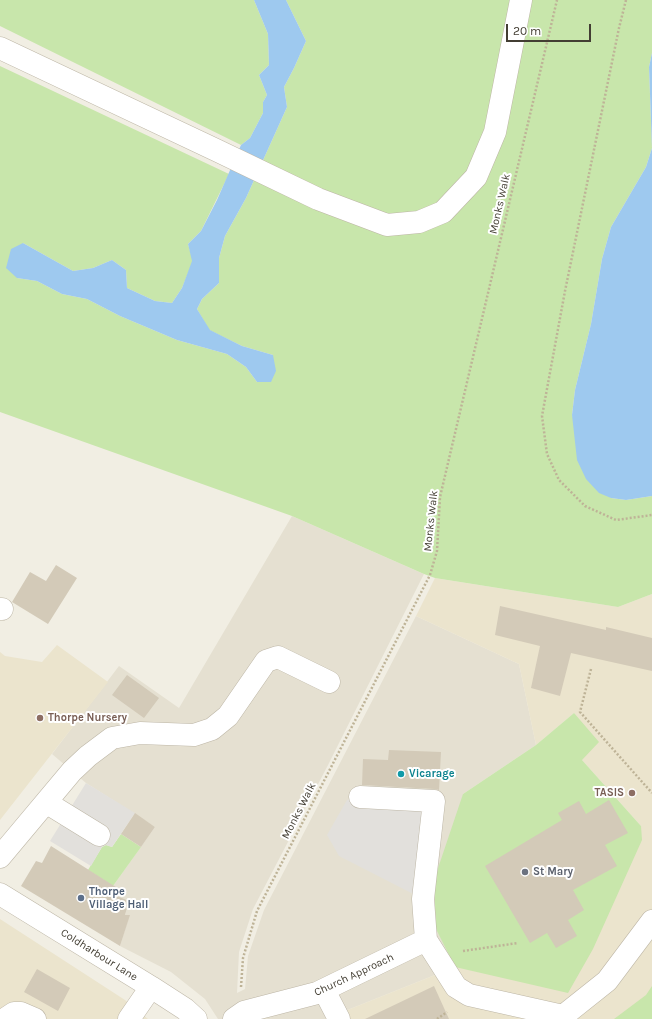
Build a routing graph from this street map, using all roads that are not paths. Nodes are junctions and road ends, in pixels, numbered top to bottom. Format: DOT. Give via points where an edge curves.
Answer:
graph roads {
  1 [pos="521,0"];
  2 [pos="0,48"];
  3 [pos="329,682"];
  4 [pos="360,797"];
  5 [pos="47,802"];
  6 [pos="99,835"];
  7 [pos="0,857"];
  8 [pos="0,894"];
  9 [pos="652,921"];
  10 [pos="436,956"];
  11 [pos="151,987"];
  12 [pos="324,990"];
  13 [pos="239,1015"];
  14 [pos="5,1019"];
  15 [pos="35,1019"];
  16 [pos="129,1019"];
  17 [pos="196,1019"];
  18 [pos="339,1019"];
  1 -- 2 [label="street" via="495,132 476,177 443,212 419,222 387,225 318,199"];
  3 -- 5 [label="street" via="278,656 266,661 228,716 212,729 194,735 140,733 112,738 72,771"];
  4 -- 10 [label="street" via="434,801 423,899"];
  5 -- 6 [label="street"];
  5 -- 7 [label="street"];
  8 -- 11 [label="street, Coldharbour Lane"];
  9 -- 10 [label="street" via="607,981 563,1016 469,995 456,987"];
  10 -- 12 [label="street, Church Approach"];
  11 -- 16 [label="street"];
  11 -- 17 [label="street, Coldharbour Lane"];
  12 -- 13 [label="street, Church Approach"];
  12 -- 18 [label="street"];
  14 -- 15 [label="street" via="14,1013 21,1013"];
}
